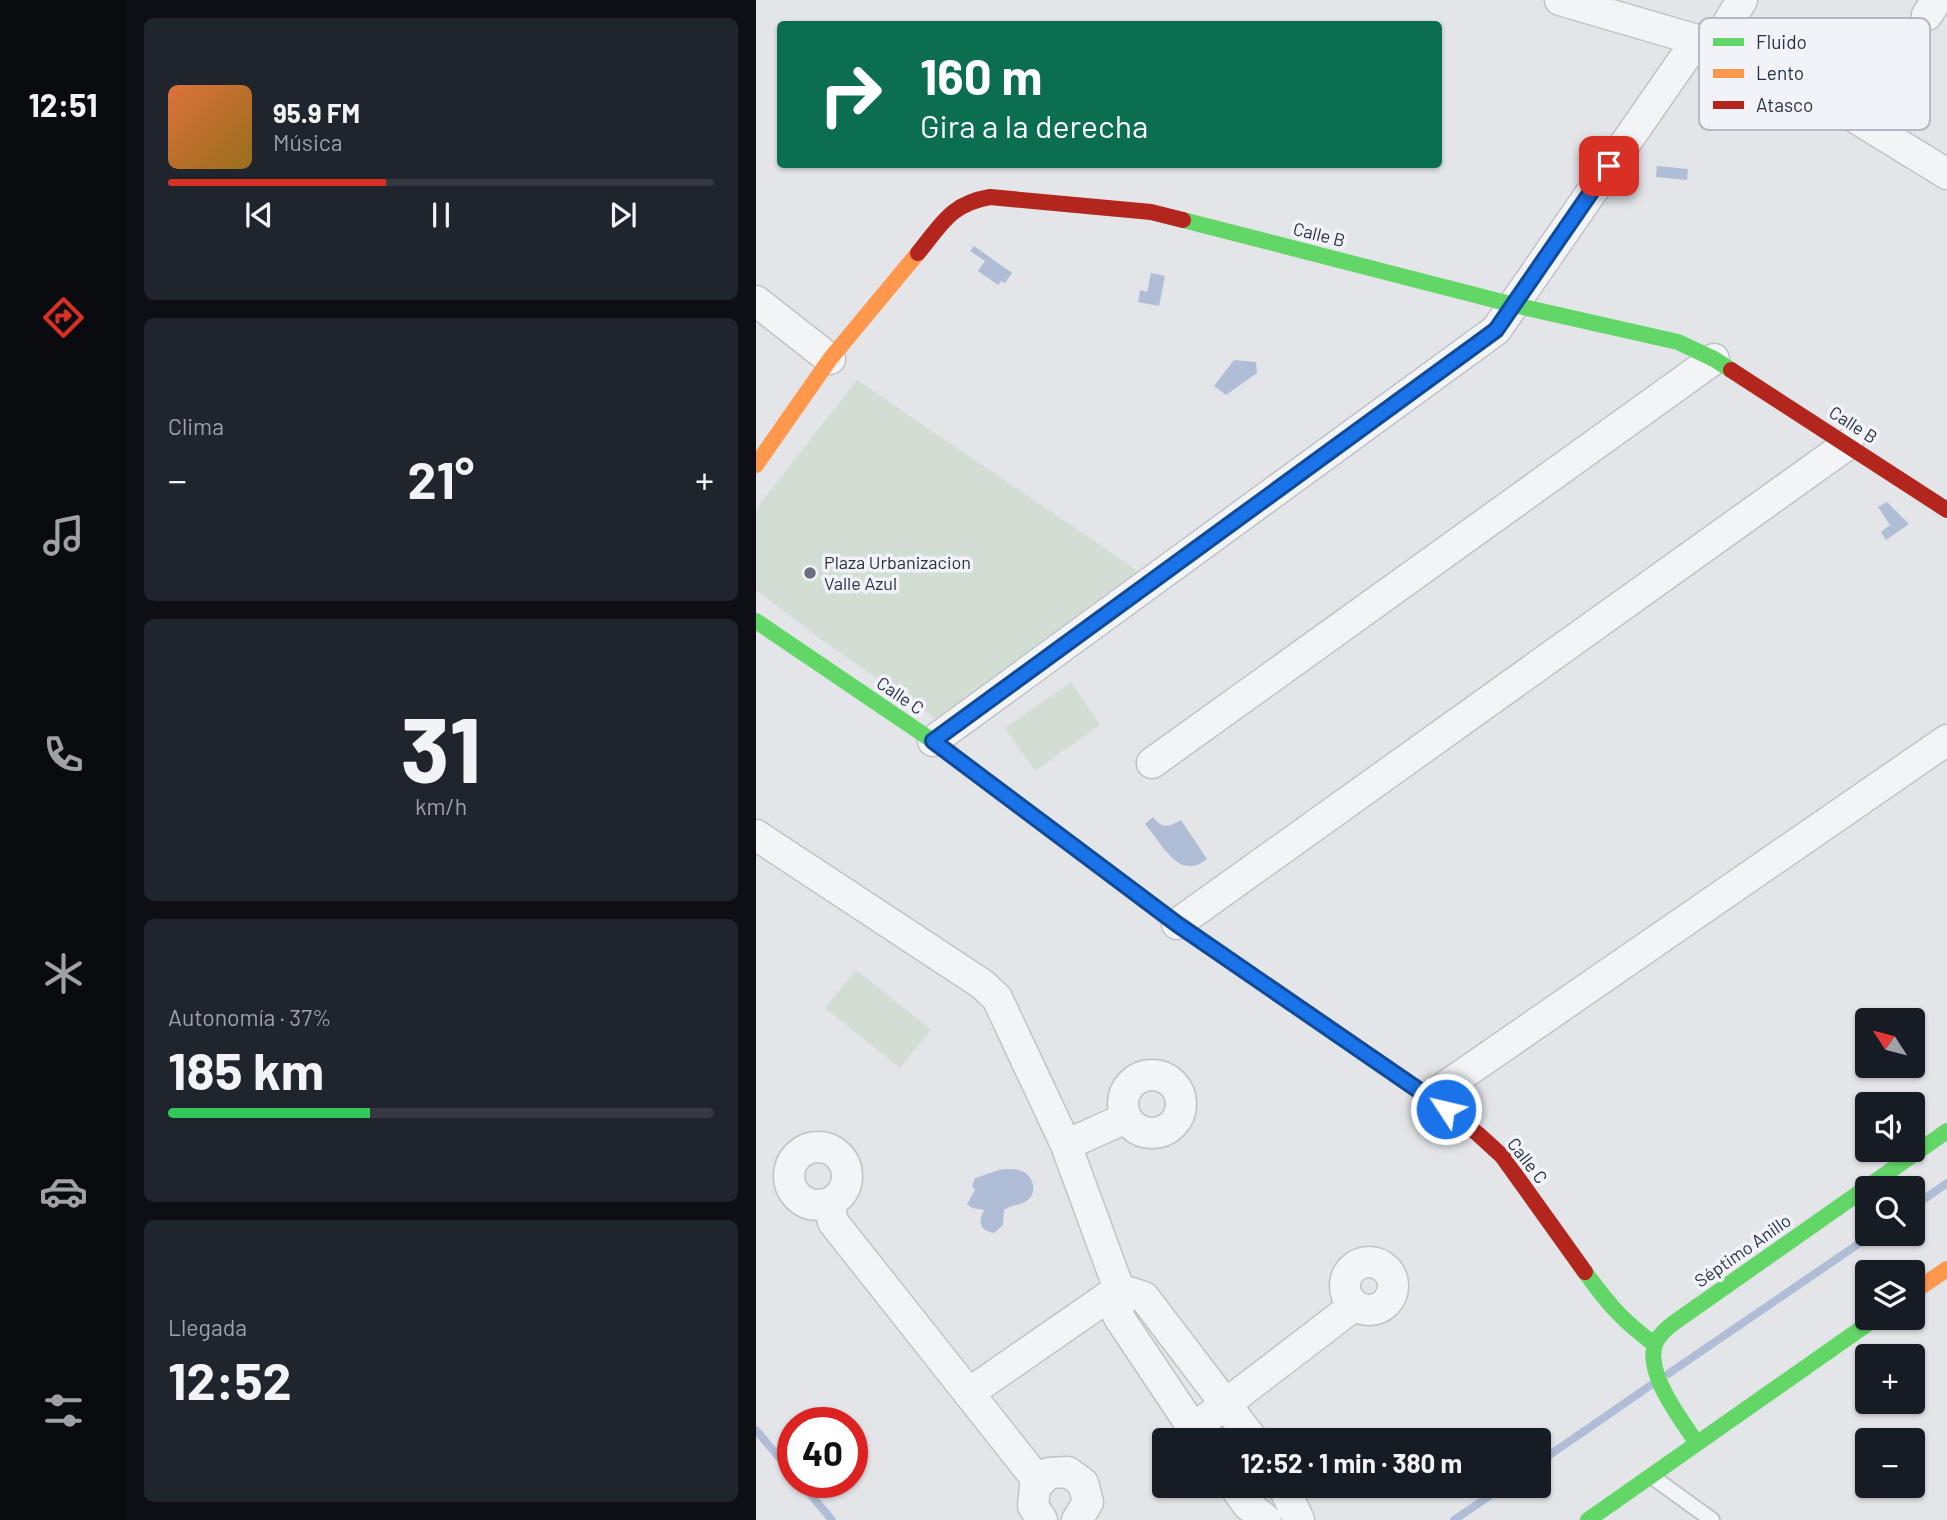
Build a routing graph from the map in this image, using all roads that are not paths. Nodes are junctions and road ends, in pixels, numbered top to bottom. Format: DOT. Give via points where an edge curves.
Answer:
graph roads {
  1 [pos="1560,0"];
  2 [pos="1742,0"];
  3 [pos="1726,18"];
  4 [pos="1699,35"];
  5 [pos="1699,51"];
  6 [pos="1870,130"];
  7 [pos="1947,174"];
  8 [pos="756,301"];
  9 [pos="1514,306"];
  10 [pos="830,359"];
  11 [pos="1714,359"];
  12 [pos="1848,444"];
  13 [pos="756,465"];
  14 [pos="1947,510"];
  15 [pos="756,621"];
  16 [pos="1947,740"];
  17 [pos="933,741"];
  18 [pos="1152,764"];
  19 [pos="756,835"];
  20 [pos="1177,924"];
  21 [pos="1430,1097"];
  22 [pos="1126,1118"];
  23 [pos="1947,1131"];
  24 [pos="1066,1145"];
  25 [pos="829,1204"];
  26 [pos="1947,1269"];
  27 [pos="1925,1285"];
  28 [pos="1119,1289"];
  29 [pos="1355,1305"];
  30 [pos="1859,1330"];
  31 [pos="1654,1351"];
  32 [pos="970,1393"];
  33 [pos="1227,1404"];
  34 [pos="1192,1428"];
  35 [pos="1204,1428"];
  36 [pos="1245,1428"];
  37 [pos="1696,1442"];
  38 [pos="1651,1476"];
  39 [pos="1039,1482"];
  40 [pos="1243,1498"];
  41 [pos="1289,1498"];
  42 [pos="1042,1520"];
  43 [pos="1077,1520"];
  44 [pos="1266,1520"];
  45 [pos="1299,1520"];
  46 [pos="1588,1520"];
  47 [pos="1712,1520"];
  1 -- 4 [label="street"];
  2 -- 3 [label="street"];
  5 -- 9 [label="street" via="1543,260"];
  6 -- 7 [label="street"];
  8 -- 10 [label="street"];
  9 -- 10 [label="street, Calle B" via="1151,212 990,197 954,209"];
  9 -- 11 [label="street, Calle B" via="1678,342"];
  9 -- 17 [label="street" via="1496,330 1472,348"];
  10 -- 13 [label="street, Calle B"];
  11 -- 12 [label="street, Calle B"];
  11 -- 18 [label="street"];
  12 -- 14 [label="street, Calle B"];
  12 -- 20 [label="street"];
  15 -- 17 [label="street, Calle C"];
  16 -- 21 [label="street"];
  17 -- 20 [label="street, Calle C"];
  19 -- 24 [label="street" via="997,998"];
  20 -- 21 [label="street, Calle C"];
  21 -- 31 [label="street, Calle C" via="1502,1156 1611,1308"];
  22 -- 24 [label="street"];
  23 -- 31 [label="street, Séptimo Anillo" via="1667,1329"];
  24 -- 28 [label="street"];
  25 -- 32 [label="street" via="833,1222"];
  26 -- 27 [label="street"];
  28 -- 32 [label="street"];
  28 -- 33 [label="street" via="1144,1297"];
  28 -- 34 [label="street" via="1118,1316"];
  29 -- 33 [label="street"];
  30 -- 37 [label="street"];
  31 -- 37 [label="street" via="1664,1391"];
  32 -- 39 [label="street"];
  33 -- 35 [label="street"];
  33 -- 36 [label="street"];
  37 -- 38 [label="street"];
  38 -- 46 [label="street"];
  38 -- 47 [label="lane"];
  39 -- 42 [label="street" via="1033,1506"];
  39 -- 43 [label="street" via="1049,1473 1068,1472 1083,1483 1087,1502"];
  40 -- 44 [label="street"];
  41 -- 45 [label="street"];
}
